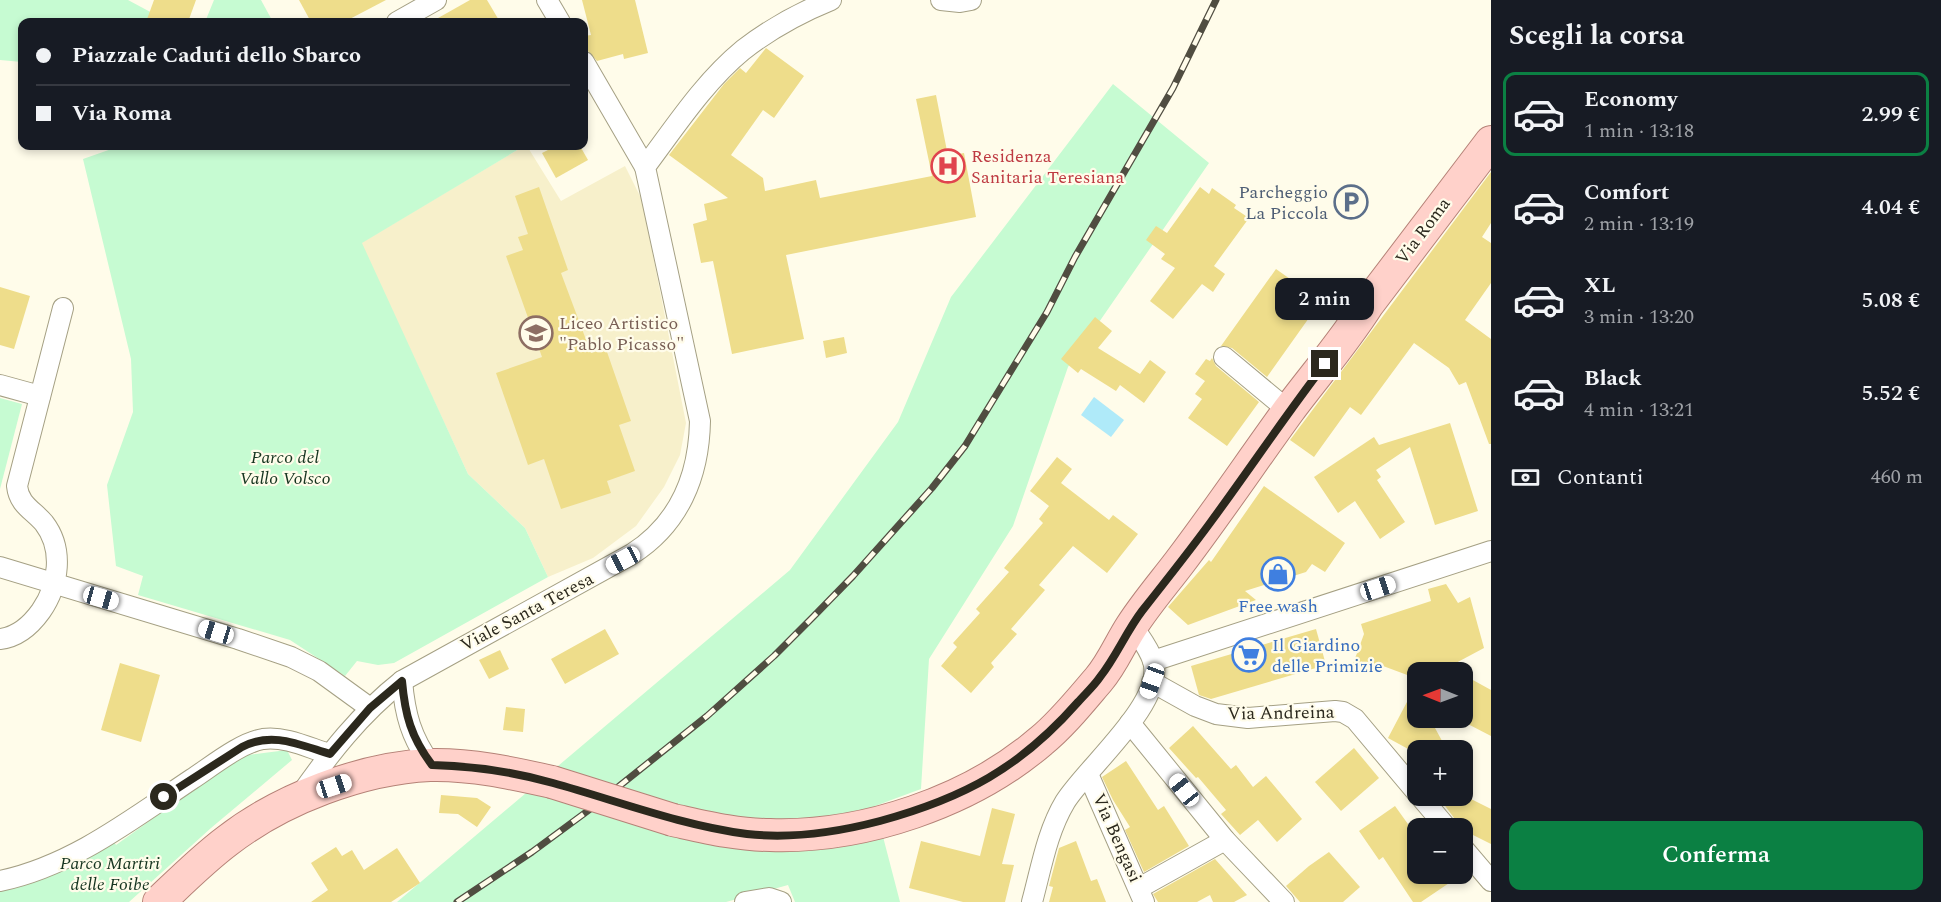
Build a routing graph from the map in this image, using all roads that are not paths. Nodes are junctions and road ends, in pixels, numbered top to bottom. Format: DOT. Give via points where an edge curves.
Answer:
graph roads {
  1 [pos="436,0"];
  2 [pos="547,0"];
  3 [pos="831,0"];
  4 [pos="941,0"];
  5 [pos="971,0"];
  6 [pos="404,18"];
  7 [pos="558,18"];
  8 [pos="588,69"];
  9 [pos="1491,142"];
  10 [pos="645,167"];
  11 [pos="63,308"];
  12 [pos="1224,357"];
  13 [pos="0,385"];
  14 [pos="40,396"];
  15 [pos="1289,411"];
  16 [pos="1491,551"];
  17 [pos="0,567"];
  18 [pos="55,584"];
  19 [pos="1132,625"];
  20 [pos="0,639"];
  21 [pos="1153,661"];
  22 [pos="402,681"];
  23 [pos="1152,681"];
  24 [pos="370,708"];
  25 [pos="1130,723"];
  26 [pos="330,754"];
  27 [pos="432,765"];
  28 [pos="1088,774"];
  29 [pos="1407,781"];
  30 [pos="297,799"];
  31 [pos="1428,806"];
  32 [pos="1438,818"];
  33 [pos="1225,840"];
  34 [pos="1473,860"];
  35 [pos="0,881"];
  36 [pos="1491,881"];
  37 [pos="1141,895"];
  38 [pos="159,902"];
  39 [pos="745,902"];
  40 [pos="781,902"];
  41 [pos="1032,902"];
  42 [pos="1284,902"];
  1 -- 6 [label="street"];
  2 -- 7 [label="street"];
  3 -- 10 [label="street" via="786,21 742,51 705,89"];
  4 -- 5 [label="street"];
  8 -- 10 [label="street, Viale Santa Teresa"];
  9 -- 15 [label="main road, Via Roma"];
  10 -- 22 [label="street, Viale Santa Teresa" via="699,412 699,446 686,495 665,526 632,554"];
  11 -- 14 [label="street"];
  12 -- 15 [label="street"];
  13 -- 14 [label="street"];
  14 -- 18 [label="street" via="17,486 19,498 52,538 57,564"];
  15 -- 19 [label="main road, Via Roma"];
  16 -- 21 [label="street"];
  17 -- 18 [label="street"];
  18 -- 20 [label="street" via="31,624"];
  18 -- 24 [label="street" via="291,657 319,671"];
  19 -- 21 [label="street"];
  19 -- 27 [label="main road, Via Roma, bridge" via="1100,678 1049,734 1010,765 954,797 875,822 817,833 750,834 673,820 552,782 481,768"];
  21 -- 23 [label="street"];
  22 -- 24 [label="street, Viale Santa Teresa"];
  22 -- 27 [label="street" via="411,731"];
  23 -- 25 [label="street"];
  23 -- 29 [label="street, Via Andreina" via="1205,711 1226,716 1343,712 1354,719"];
  24 -- 26 [label="street, Viale Santa Teresa"];
  25 -- 28 [label="street"];
  25 -- 33 [label="street"];
  26 -- 30 [label="street, Viale Santa Teresa"];
  26 -- 35 [label="street" via="283,740 254,741 86,848 42,869"];
  27 -- 30 [label="main road, Via Roma" via="367,776"];
  28 -- 37 [label="street, Via Bengasi"];
  28 -- 41 [label="street" via="1060,812"];
  30 -- 38 [label="main road, Via Roma" via="226,841"];
  31 -- 32 [label="street, Via Andreina"];
  33 -- 37 [label="street"];
  33 -- 42 [label="street"];
  34 -- 36 [label="street"];
  39 -- 40 [label="street" via="769,898"];
}
